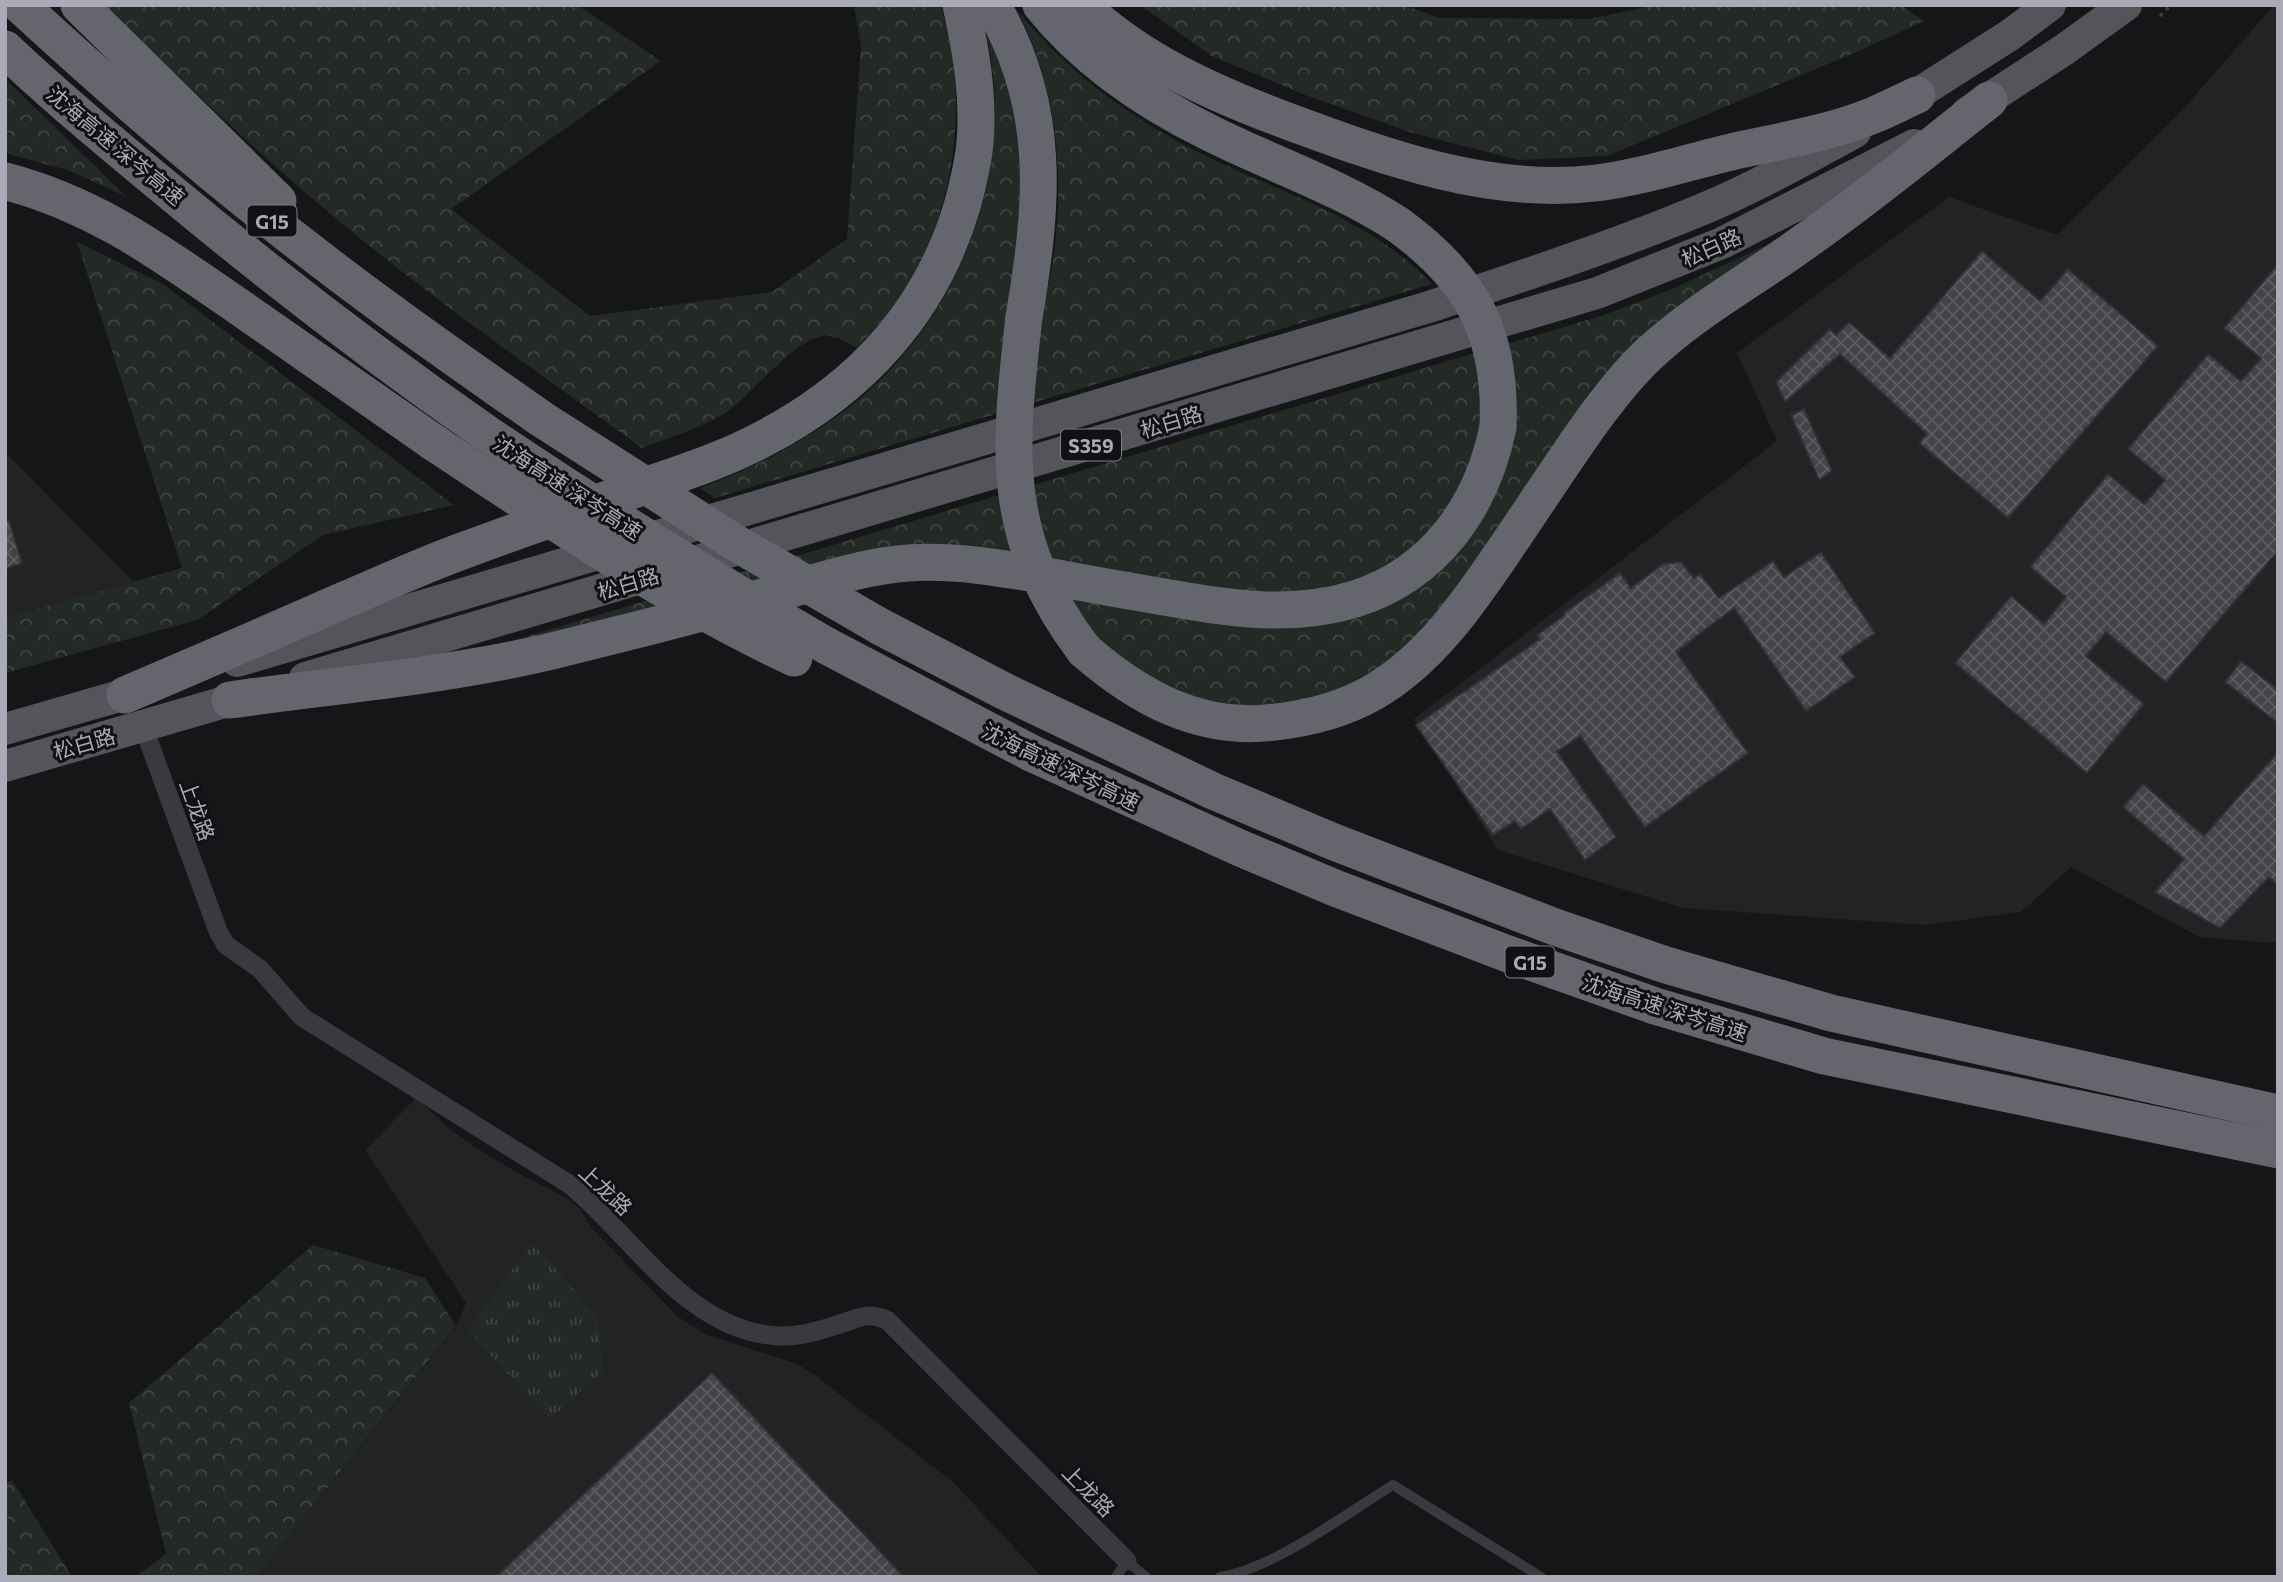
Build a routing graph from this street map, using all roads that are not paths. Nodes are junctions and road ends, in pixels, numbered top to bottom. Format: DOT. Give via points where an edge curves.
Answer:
graph roads {
  1 [pos="20,5"];
  2 [pos="79,5"];
  3 [pos="961,5"];
  4 [pos="992,5"];
  5 [pos="1041,5"];
  6 [pos="1081,5"];
  7 [pos="2050,5"];
  8 [pos="2126,5"];
  9 [pos="5,49"];
  10 [pos="1917,95"];
  11 [pos="1989,100"];
  12 [pos="5,181"];
  13 [pos="388,311"];
  14 [pos="811,652"];
  15 [pos="230,700"];
  16 [pos="134,710"];
  17 [pos="5,729"];
  18 [pos="5,766"];
  19 [pos="2278,1113"];
  20 [pos="2278,1150"];
  21 [pos="1122,1569"];
  22 [pos="1146,1577"];
  23 [pos="1220,1577"];
  24 [pos="1541,1577"];
  1 -- 13 [label="highway, 沈海高速 深岑高速 / G15" via="125,101"];
  2 -- 13 [label="highway"];
  3 -- 16 [label="highway" via="972,58 976,119 973,156 954,231 937,271 902,327 837,391 762,440 716,461 463,550"];
  4 -- 11 [label="highway, bridge" via="1025,80 1039,159 1036,234 1014,416 1018,508 1026,546 1060,618 1084,650 1111,674 1176,710 1250,726 1334,711 1374,692 1408,667 1466,605 1601,409 1657,346 1722,296 1821,231"];
  5 -- 15 [label="highway, bridge" via="1084,50 1126,83 1212,134 1397,224 1425,244 1464,287 1490,340 1500,392 1498,427 1481,486 1460,523 1430,555 1397,580 1359,598 1290,611 1199,603 979,565 904,563 864,569 654,626 498,662"];
  6 -- 10 [label="highway" via="1137,49 1224,97 1366,149 1494,182 1595,183 1655,172 1826,130"];
  7 -- 10 [label="main road, 松白路 / S359"];
  8 -- 11 [label="main road, 松白路 / S359"];
  9 -- 14 [label="highway, 沈海高速 深岑高速 / G15, bridge" via="233,244 429,393"];
  10 -- 16 [label="main road, 松白路 / S359" via="1783,171 1705,208 1518,278"];
  11 -- 15 [label="main road, 松白路 / S359" via="1786,212 1664,269 1597,293"];
  12 -- 14 [label="highway, bridge" via="61,199 154,248 433,442 633,572 750,637"];
  13 -- 19 [label="highway, 沈海高速 深岑高速 / G15, bridge" via="540,418 734,542 1004,691 1213,791 1386,863 1666,965 1831,1013"];
  14 -- 20 [label="highway, 沈海高速 深岑高速 / G15" via="894,700 1033,754 1335,888 1655,1006 1824,1056"];
  15 -- 16 [label="main road, 松白路 / S359"];
  16 -- 17 [label="main road, 松白路 / S359"];
  16 -- 18 [label="main road, 松白路 / S359"];
  16 -- 21 [label="street, 上龙路" via="226,945 260,969 302,1017 569,1184 704,1312 745,1331 780,1337 872,1316 887,1320"];
  21 -- 22 [label="lane"];
  23 -- 24 [label="lane" via="1272,1560 1393,1485"];
}
